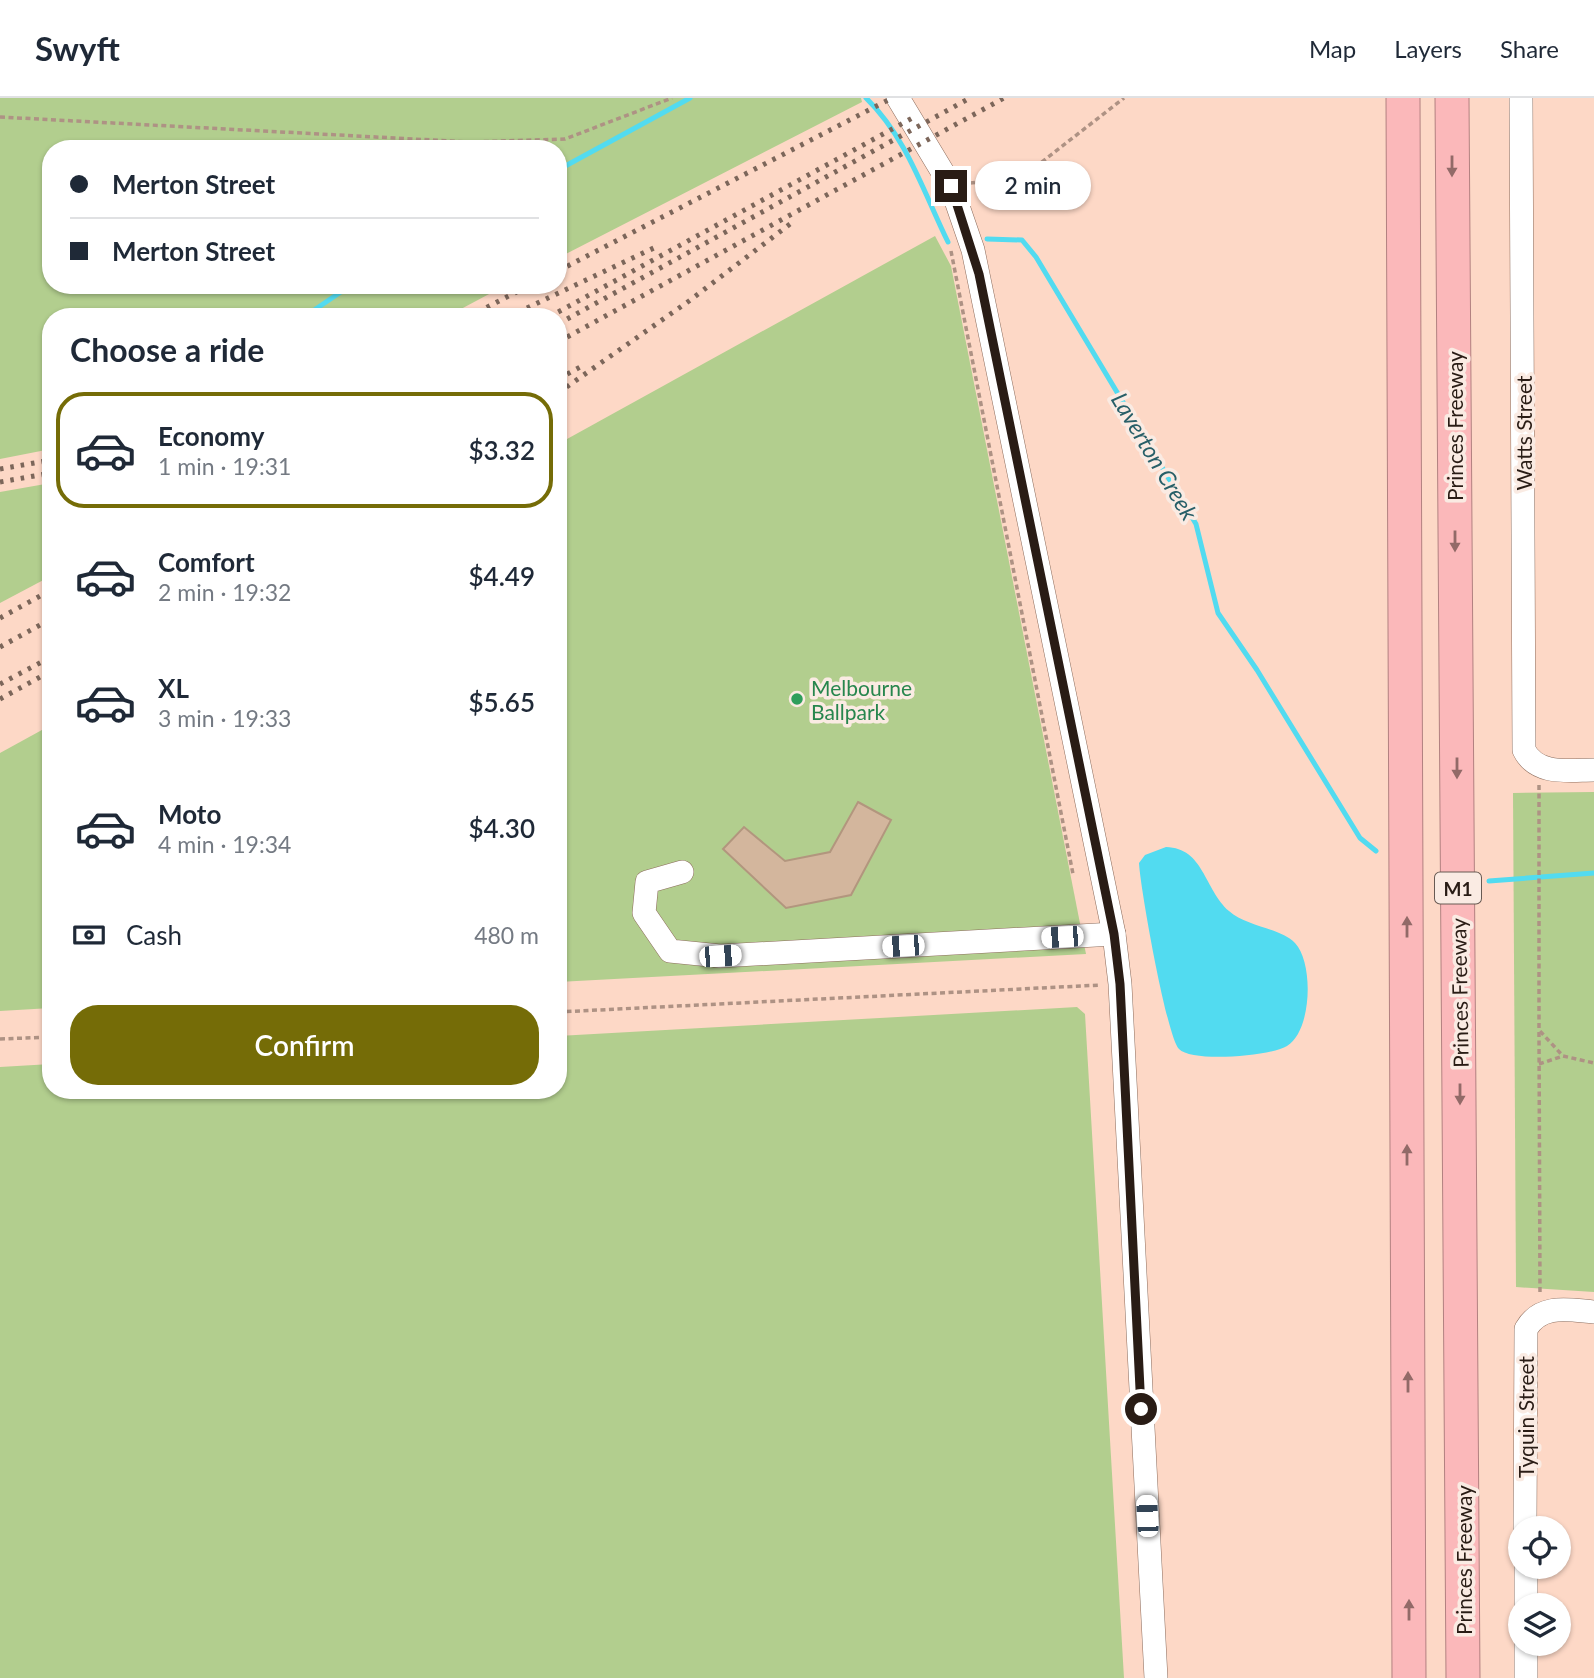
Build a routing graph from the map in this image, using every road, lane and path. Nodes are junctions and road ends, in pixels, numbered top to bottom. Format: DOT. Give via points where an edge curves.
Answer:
graph roads {
  1 [pos="672,98"];
  2 [pos="898,98"];
  3 [pos="1124,98"];
  4 [pos="1403,98"];
  5 [pos="1451,98"];
  6 [pos="1521,98"];
  7 [pos="0,117"];
  8 [pos="432,140"];
  9 [pos="533,140"];
  10 [pos="951,186"];
  11 [pos="951,251"];
  12 [pos="1594,770"];
  13 [pos="1537,772"];
  14 [pos="682,872"];
  15 [pos="1073,874"];
  16 [pos="1114,934"];
  17 [pos="1120,984"];
  18 [pos="567,1012"];
  19 [pos="1539,1030"];
  20 [pos="42,1037"];
  21 [pos="0,1039"];
  22 [pos="1563,1056"];
  23 [pos="1539,1063"];
  24 [pos="1594,1063"];
  25 [pos="1594,1311"];
  26 [pos="1541,1313"];
  27 [pos="1525,1516"];
  28 [pos="1526,1656"];
  29 [pos="1156,1678"];
  30 [pos="1409,1678"];
  31 [pos="1463,1678"];
  32 [pos="1526,1678"];
  1 -- 9 [label="path" via="565,139"];
  2 -- 10 [label="street"];
  3 -- 10 [label="path" via="1029,172 1010,179"];
  30 -- 4 [label="highway, M1, one-way"];
  5 -- 31 [label="highway, Princes Freeway / M1, one-way"];
  6 -- 13 [label="street, Watts Street" via="1524,750"];
  7 -- 8 [label="path"];
  10 -- 16 [label="street" via="979,274"];
  11 -- 15 [label="path"];
  12 -- 13 [label="street" via="1544,768"];
  13 -- 19 [label="path"];
  14 -- 16 [label="street" via="647,882 644,913 670,951 720,956"];
  16 -- 17 [label="street"];
  17 -- 18 [label="path"];
  17 -- 29 [label="street"];
  19 -- 22 [label="path"];
  19 -- 23 [label="path"];
  20 -- 21 [label="path"];
  22 -- 23 [label="path"];
  22 -- 24 [label="path"];
  23 -- 26 [label="path"];
  25 -- 26 [label="street" via="1553,1309"];
  26 -- 27 [label="street, Tyquin Street" via="1530,1323 1525,1338"];
  28 -- 32 [label="street"];
}
